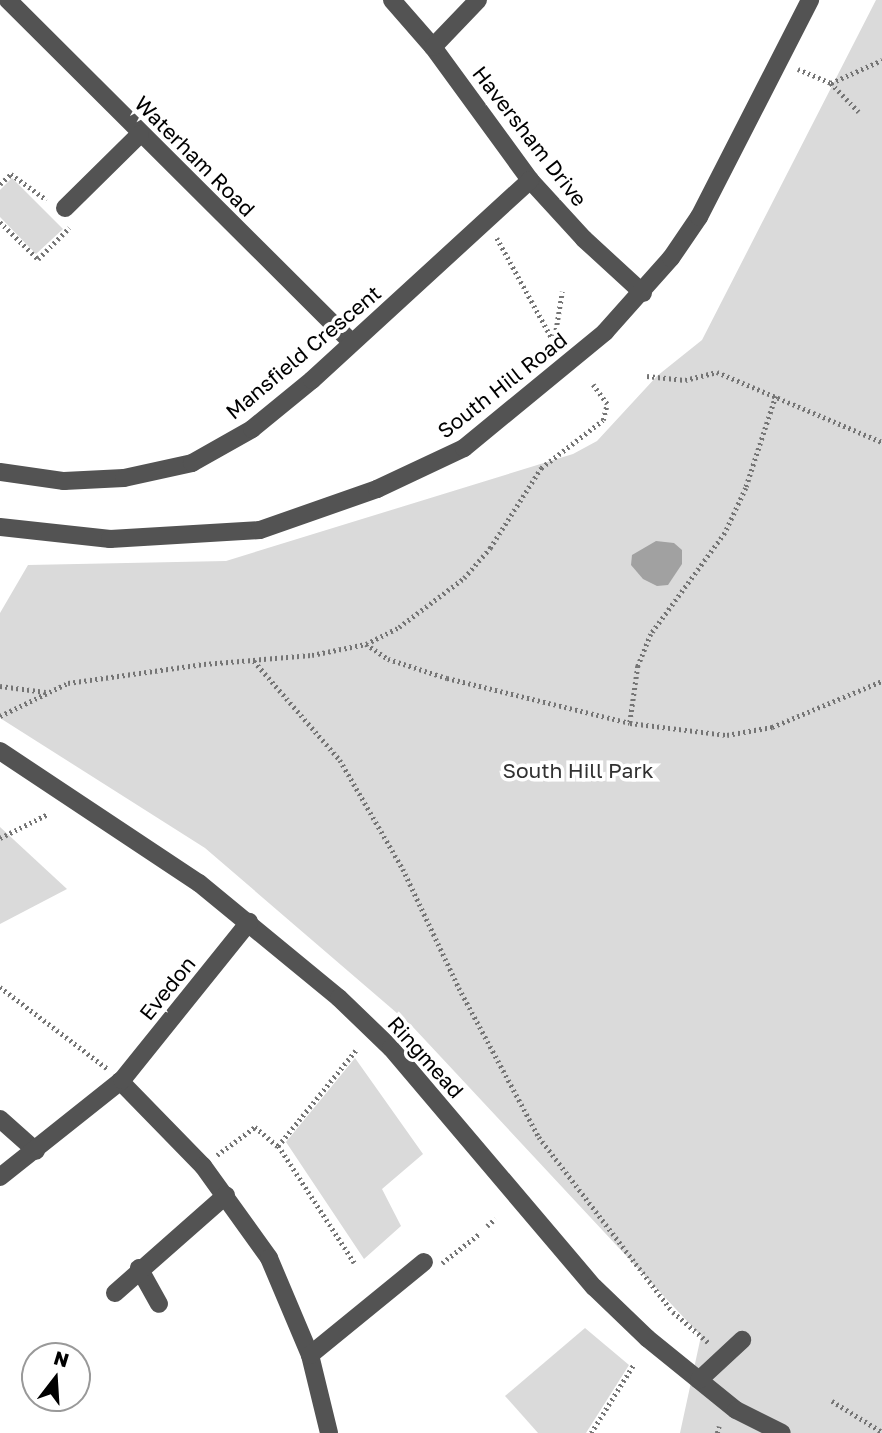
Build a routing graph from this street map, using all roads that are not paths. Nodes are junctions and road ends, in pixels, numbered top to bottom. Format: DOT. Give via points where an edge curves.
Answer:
graph roads {
  1 [pos="8,0"];
  2 [pos="391,0"];
  3 [pos="478,0"];
  4 [pos="810,0"];
  5 [pos="433,47"];
  6 [pos="140,134"];
  7 [pos="530,180"];
  8 [pos="65,208"];
  9 [pos="643,293"];
  10 [pos="351,342"];
  11 [pos="0,472"];
  12 [pos="0,527"];
  13 [pos="0,751"];
  14 [pos="249,922"];
  15 [pos="121,1081"];
  16 [pos="0,1119"];
  17 [pos="36,1151"];
  18 [pos="0,1177"];
  19 [pos="226,1195"];
  20 [pos="424,1262"];
  21 [pos="139,1268"];
  22 [pos="115,1293"];
  23 [pos="159,1304"];
  24 [pos="742,1340"];
  25 [pos="310,1355"];
  26 [pos="699,1380"];
  27 [pos="329,1433"];
  28 [pos="782,1433"];
  1 -- 6 [label="street, Waterham Road"];
  2 -- 5 [label="street, Haversham Drive"];
  3 -- 5 [label="street"];
  4 -- 9 [label="street, South Hill Road" via="699,217"];
  5 -- 7 [label="street, Haversham Drive"];
  6 -- 8 [label="street"];
  6 -- 10 [label="street, Waterham Road"];
  7 -- 9 [label="street, Haversham Drive" via="584,239"];
  7 -- 10 [label="street, Mansfield Crescent"];
  9 -- 12 [label="street, South Hill Road" via="550,381 464,448 377,489 260,530 185,538 110,539"];
  10 -- 11 [label="street, Mansfield Crescent" via="252,429 192,463 124,478 64,481"];
  13 -- 14 [label="street, Ringmead" via="102,814"];
  14 -- 15 [label="street, Evedon"];
  14 -- 26 [label="street, Ringmead" via="391,1048 594,1287"];
  15 -- 17 [label="street, Evedon"];
  15 -- 19 [label="street"];
  16 -- 17 [label="street"];
  17 -- 18 [label="street, Evedon"];
  19 -- 21 [label="street"];
  19 -- 25 [label="street" via="270,1258"];
  20 -- 25 [label="street"];
  21 -- 22 [label="street"];
  21 -- 23 [label="street"];
  24 -- 26 [label="street"];
  25 -- 27 [label="street"];
  26 -- 28 [label="street, Ringmead" via="736,1410"];
}
